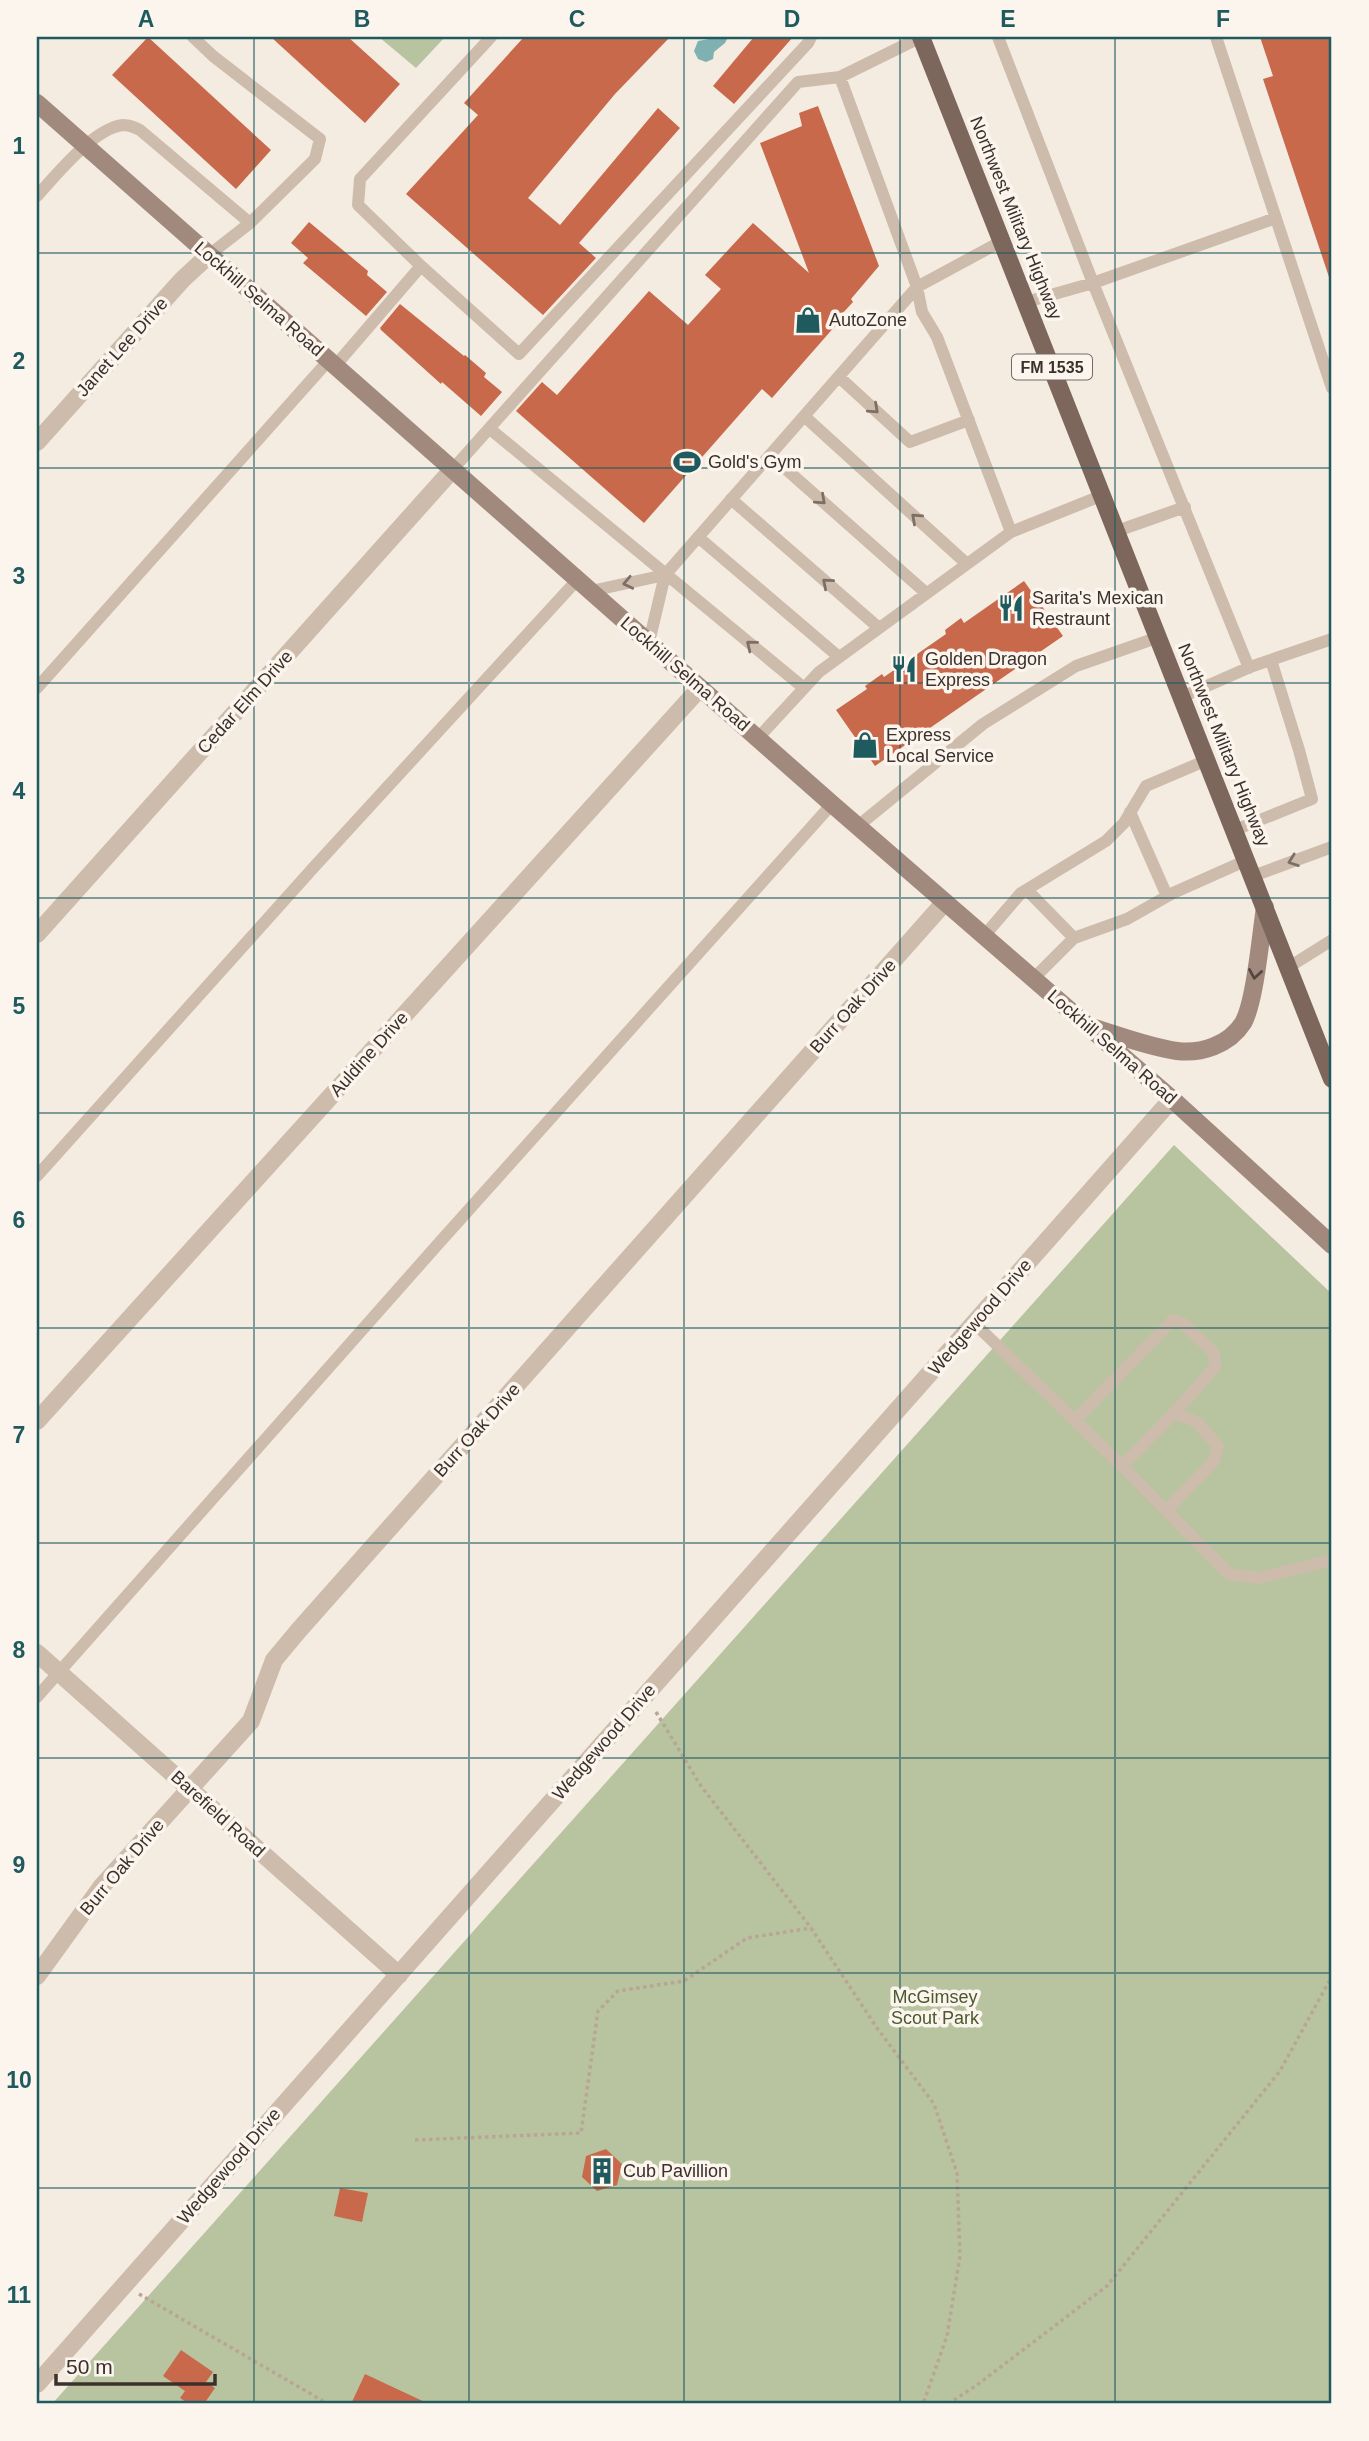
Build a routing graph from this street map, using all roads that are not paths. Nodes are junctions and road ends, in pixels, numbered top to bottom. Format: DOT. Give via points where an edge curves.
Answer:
graph roads {
  1 [pos="193,37"];
  2 [pos="491,37"];
  3 [pos="811,37"];
  4 [pos="921,37"];
  5 [pos="998,37"];
  6 [pos="1216,37"];
  7 [pos="840,77"];
  8 [pos="37,103"];
  9 [pos="85,145"];
  10 [pos="37,196"];
  11 [pos="1276,218"];
  12 [pos="250,223"];
  13 [pos="1002,241"];
  14 [pos="209,255"];
  15 [pos="421,265"];
  16 [pos="1093,282"];
  17 [pos="917,287"];
  18 [pos="1026,302"];
  19 [pos="332,363"];
  20 [pos="839,377"];
  21 [pos="1332,388"];
  22 [pos="804,416"];
  23 [pos="969,420"];
  24 [pos="490,429"];
  25 [pos="37,442"];
  26 [pos="770,454"];
  27 [pos="453,469"];
  28 [pos="1102,495"];
  29 [pos="731,499"];
  30 [pos="1185,507"];
  31 [pos="1117,531"];
  32 [pos="1011,532"];
  33 [pos="698,537"];
  34 [pos="967,564"];
  35 [pos="665,575"];
  36 [pos="584,585"];
  37 [pos="926,593"];
  38 [pos="879,628"];
  39 [pos="1159,637"];
  40 [pos="1332,639"];
  41 [pos="649,642"];
  42 [pos="839,657"];
  43 [pos="1271,660"];
  44 [pos="1249,668"];
  45 [pos="37,688"];
  46 [pos="700,688"];
  47 [pos="804,688"];
  48 [pos="1182,697"];
  49 [pos="758,738"];
  50 [pos="1207,760"];
  51 [pos="832,804"];
  52 [pos="1130,812"];
  53 [pos="859,826"];
  54 [pos="1235,830"];
  55 [pos="1332,847"];
  56 [pos="1250,868"];
  57 [pos="1027,890"];
  58 [pos="1167,896"];
  59 [pos="945,902"];
  60 [pos="1265,907"];
  61 [pos="37,934"];
  62 [pos="984,936"];
  63 [pos="1074,938"];
  64 [pos="1332,940"];
  65 [pos="1289,967"];
  66 [pos="1033,979"];
  67 [pos="1087,1026"];
  68 [pos="1332,1076"];
  69 [pos="1172,1099"];
  70 [pos="37,1176"];
  71 [pos="1332,1245"];
  72 [pos="974,1323"];
  73 [pos="1174,1413"];
  74 [pos="1075,1420"];
  75 [pos="37,1421"];
  76 [pos="1122,1466"];
  77 [pos="1166,1511"];
  78 [pos="1332,1560"];
  79 [pos="37,1653"];
  80 [pos="58,1672"];
  81 [pos="37,1697"];
  82 [pos="190,1789"];
  83 [pos="399,1975"];
  84 [pos="37,1976"];
  85 [pos="37,2384"];
  1 -- 12 [label="lane" via="320,139 315,159"];
  2 -- 15 [label="lane" via="359,179 358,205"];
  3 -- 15 [label="lane" via="519,354"];
  4 -- 7 [label="lane"];
  4 -- 13 [label="main road, Northwest Military Highway / FM 1535"];
  5 -- 16 [label="lane"];
  6 -- 11 [label="lane"];
  7 -- 17 [label="lane"];
  7 -- 24 [label="lane" via="798,82"];
  8 -- 9 [label="main road, Lockhill Selma Road"];
  9 -- 10 [label="lane"];
  9 -- 12 [label="lane" via="120,125 140,130"];
  9 -- 14 [label="main road, Lockhill Selma Road"];
  11 -- 16 [label="lane"];
  11 -- 21 [label="lane"];
  12 -- 14 [label="lane"];
  13 -- 17 [label="lane"];
  13 -- 18 [label="main road, Northwest Military Highway / FM 1535"];
  14 -- 19 [label="main road, Lockhill Selma Road"];
  14 -- 25 [label="street, Janet Lee Drive"];
  15 -- 19 [label="lane"];
  16 -- 18 [label="lane"];
  16 -- 30 [label="lane"];
  17 -- 20 [label="lane"];
  17 -- 23 [label="lane" via="922,312 937,337"];
  18 -- 28 [label="main road, Northwest Military Highway / FM 1535"];
  19 -- 27 [label="main road, Lockhill Selma Road"];
  19 -- 45 [label="lane"];
  20 -- 22 [label="lane"];
  20 -- 23 [label="lane, one-way" via="910,442"];
  22 -- 26 [label="lane"];
  34 -- 22 [label="lane, one-way"];
  23 -- 32 [label="lane"];
  24 -- 27 [label="lane"];
  24 -- 35 [label="lane"];
  26 -- 29 [label="lane"];
  26 -- 37 [label="lane, one-way"];
  27 -- 36 [label="main road, Lockhill Selma Road"];
  27 -- 61 [label="street, Cedar Elm Drive"];
  28 -- 31 [label="main road, Northwest Military Highway / FM 1535"];
  28 -- 32 [label="lane"];
  29 -- 33 [label="lane"];
  38 -- 29 [label="lane, one-way"];
  30 -- 31 [label="lane"];
  30 -- 44 [label="lane"];
  31 -- 39 [label="main road, Northwest Military Highway / FM 1535"];
  32 -- 34 [label="lane"];
  33 -- 35 [label="lane"];
  33 -- 42 [label="lane"];
  34 -- 37 [label="lane"];
  35 -- 36 [label="lane, one-way"];
  35 -- 41 [label="lane"];
  47 -- 35 [label="lane, one-way"];
  36 -- 41 [label="main road, Lockhill Selma Road"];
  36 -- 70 [label="lane" via="314,867"];
  37 -- 38 [label="lane"];
  38 -- 42 [label="lane"];
  39 -- 48 [label="main road, Northwest Military Highway / FM 1535"];
  39 -- 53 [label="lane" via="1076,666 983,724"];
  40 -- 43 [label="lane"];
  41 -- 46 [label="main road, Lockhill Selma Road"];
  42 -- 47 [label="lane"];
  43 -- 44 [label="lane"];
  43 -- 54 [label="lane" via="1312,799"];
  44 -- 48 [label="lane"];
  46 -- 49 [label="main road, Lockhill Selma Road"];
  46 -- 75 [label="street, Auldine Drive"];
  47 -- 49 [label="lane"];
  48 -- 50 [label="main road, Northwest Military Highway / FM 1535"];
  49 -- 51 [label="main road, Lockhill Selma Road"];
  50 -- 52 [label="lane" via="1146,786"];
  50 -- 54 [label="main road, Northwest Military Highway / FM 1535"];
  51 -- 53 [label="main road, Lockhill Selma Road"];
  51 -- 80 [label="lane"];
  52 -- 57 [label="lane" via="1106,841"];
  52 -- 58 [label="lane"];
  53 -- 59 [label="main road, Lockhill Selma Road"];
  54 -- 56 [label="main road, Northwest Military Highway / FM 1535"];
  55 -- 56 [label="lane, one-way"];
  56 -- 58 [label="lane"];
  56 -- 60 [label="main road, Northwest Military Highway / FM 1535"];
  57 -- 62 [label="lane"];
  57 -- 63 [label="lane"];
  58 -- 63 [label="lane" via="1127,919"];
  59 -- 62 [label="main road, Lockhill Selma Road"];
  59 -- 82 [label="street, Burr Oak Drive" via="299,1630 274,1660 251,1721"];
  60 -- 65 [label="main road, Northwest Military Highway / FM 1535"];
  60 -- 67 [label="main road, one-way" via="1250,1002 1243,1023 1228,1038 1213,1048 1179,1051"];
  62 -- 66 [label="main road, Lockhill Selma Road"];
  63 -- 66 [label="lane"];
  64 -- 65 [label="lane"];
  65 -- 68 [label="main road, Northwest Military Highway / FM 1535"];
  66 -- 67 [label="main road, Lockhill Selma Road"];
  67 -- 69 [label="main road, Lockhill Selma Road"];
  69 -- 71 [label="main road, Lockhill Selma Road"];
  69 -- 72 [label="street, Wedgewood Drive"];
  72 -- 74 [label="lane"];
  72 -- 83 [label="street, Wedgewood Drive"];
  73 -- 74 [label="lane" via="1215,1367 1214,1353 1183,1323 1173,1320"];
  73 -- 76 [label="lane"];
  73 -- 77 [label="lane" via="1197,1422 1218,1446 1213,1462"];
  74 -- 76 [label="lane"];
  76 -- 77 [label="lane"];
  77 -- 78 [label="lane" via="1229,1574 1259,1578"];
  79 -- 80 [label="street, Barefield Road"];
  80 -- 81 [label="lane"];
  80 -- 82 [label="street, Barefield Road"];
  82 -- 83 [label="street, Barefield Road"];
  82 -- 84 [label="street, Burr Oak Drive" via="102,1886"];
  83 -- 85 [label="street, Wedgewood Drive"];
}
